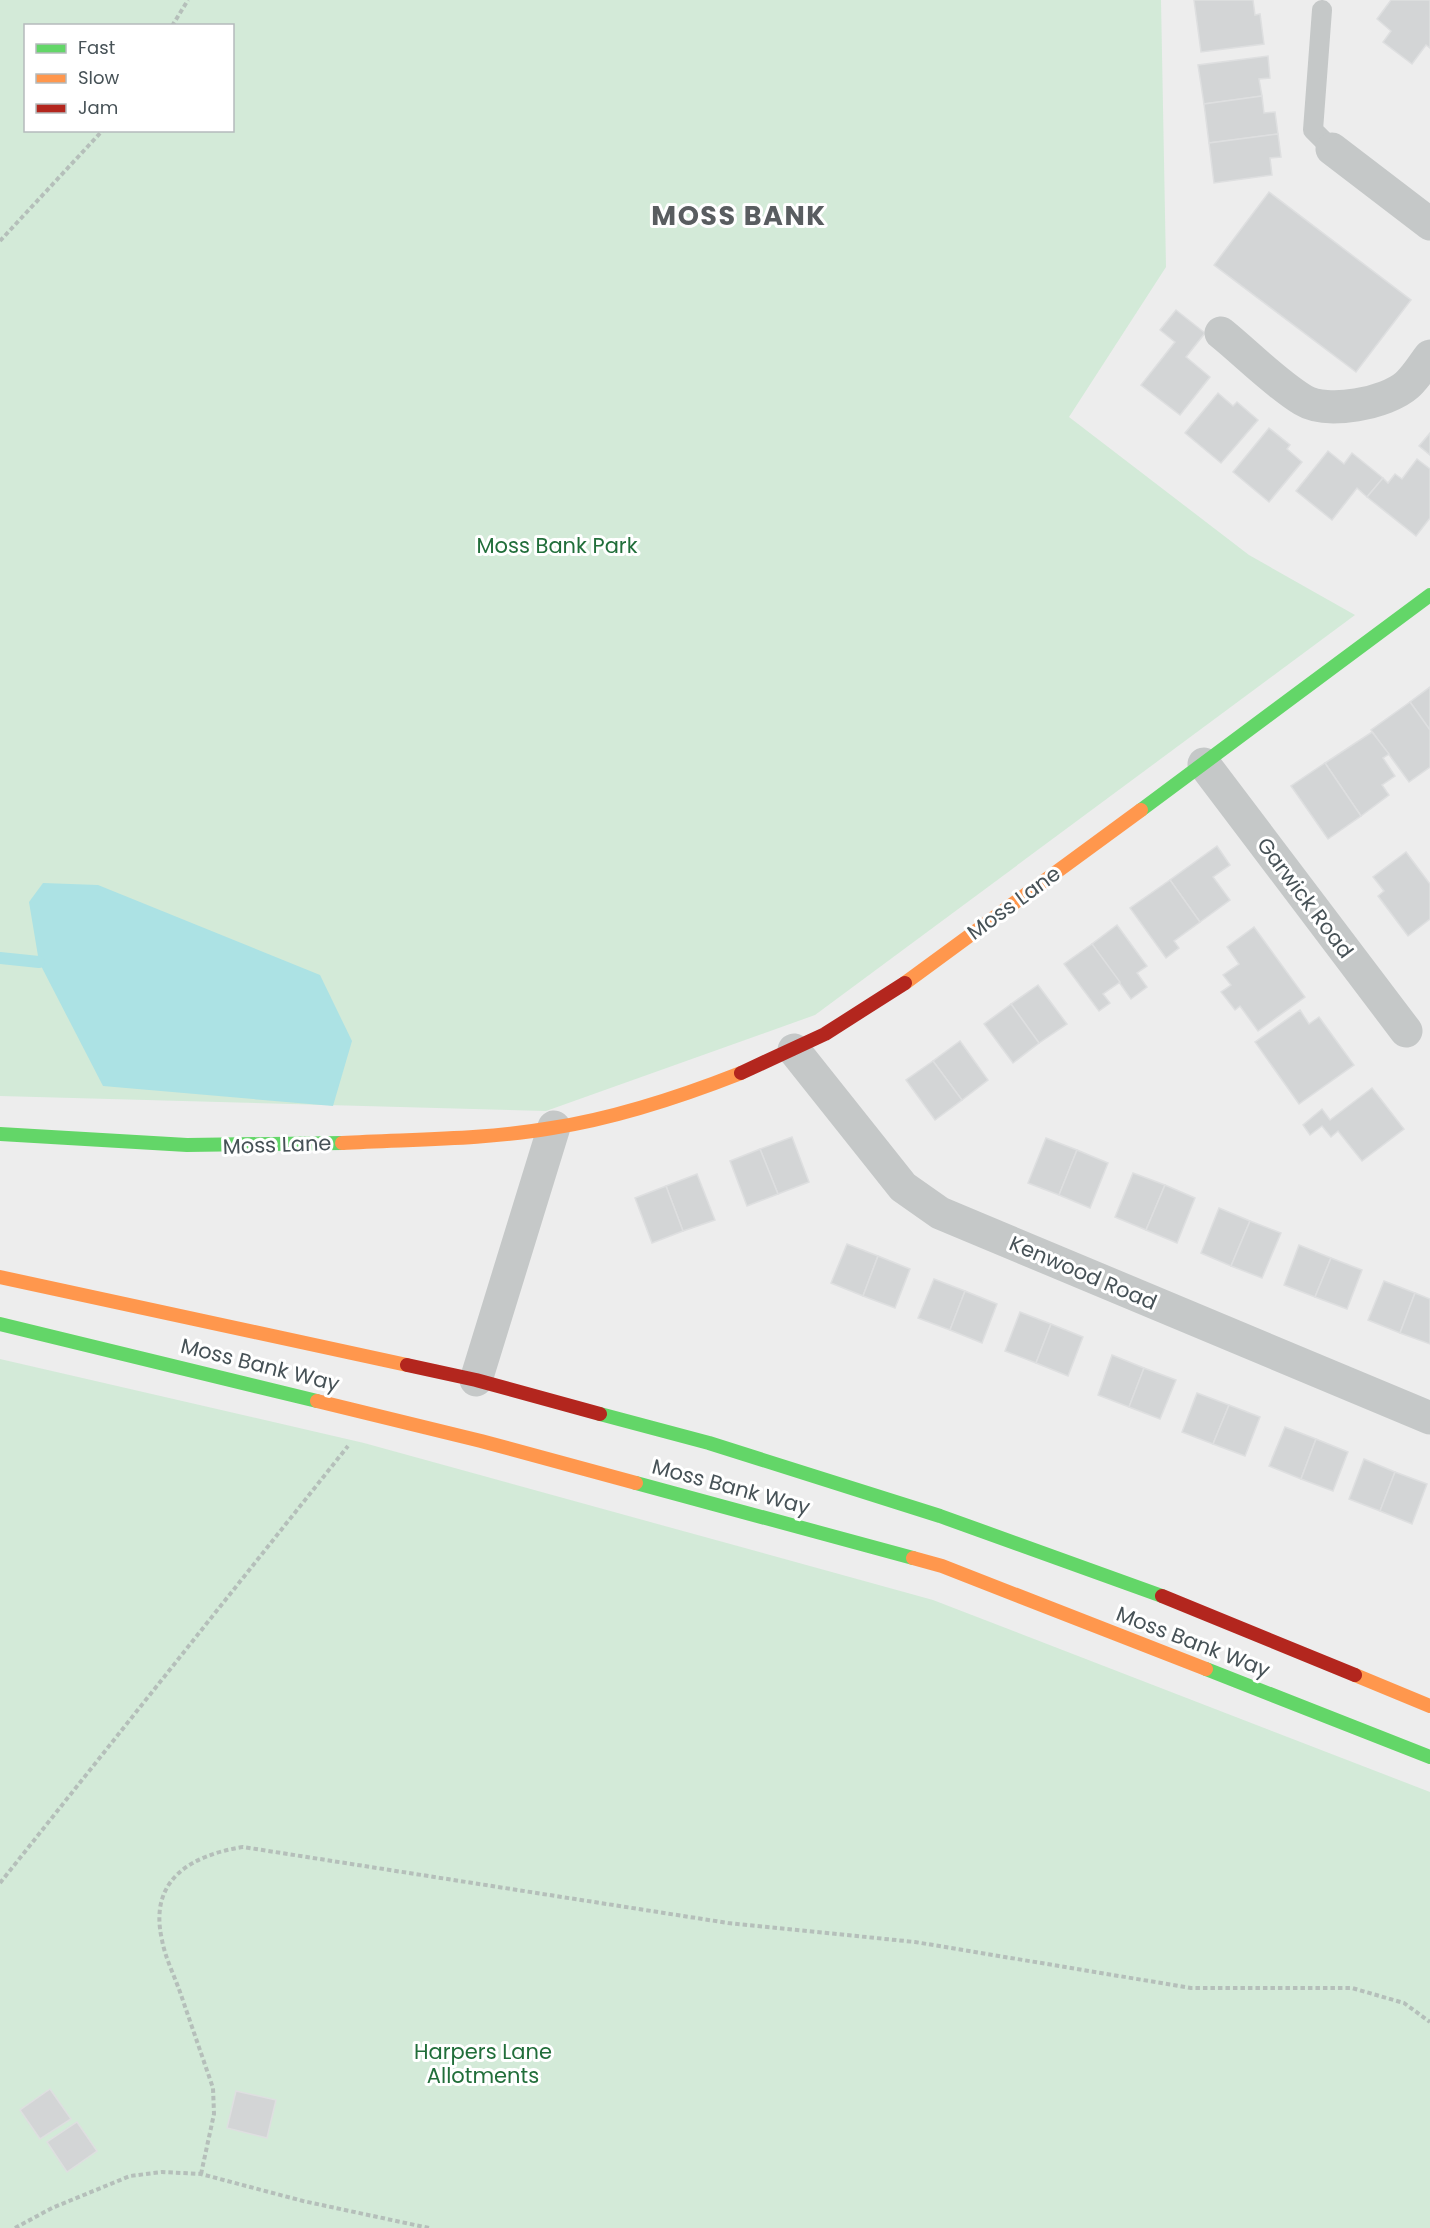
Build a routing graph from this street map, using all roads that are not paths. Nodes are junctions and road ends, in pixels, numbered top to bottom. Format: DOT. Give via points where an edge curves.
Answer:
graph roads {
  1 [pos="1322,10"];
  2 [pos="1332,148"];
  3 [pos="1430,224"];
  4 [pos="1221,333"];
  5 [pos="1430,356"];
  6 [pos="1430,595"];
  7 [pos="1204,764"];
  8 [pos="1406,1031"];
  9 [pos="794,1050"];
  10 [pos="554,1127"];
  11 [pos="0,1134"];
  12 [pos="0,1277"];
  13 [pos="0,1324"];
  14 [pos="476,1380"];
  15 [pos="1430,1418"];
  16 [pos="1430,1706"];
  17 [pos="1430,1757"];
  1 -- 2 [label="lane" via="1313,130"];
  2 -- 3 [label="street"];
  4 -- 5 [label="street" via="1304,401 1321,406 1383,399 1408,384"];
  6 -- 7 [label="main road, Moss Lane"];
  7 -- 8 [label="street, Garwick Road"];
  7 -- 9 [label="main road, Moss Lane" via="902,984 849,1020"];
  9 -- 10 [label="main road, Moss Lane" via="711,1083 624,1111"];
  9 -- 15 [label="street, Kenwood Road" via="903,1186 940,1213"];
  10 -- 11 [label="main road, Moss Lane" via="520,1133 223,1147 98,1143"];
  10 -- 14 [label="street"];
  12 -- 14 [label="main road, Moss Bank Way"];
  13 -- 17 [label="main road, Moss Bank Way" via="481,1440 942,1566"];
  14 -- 16 [label="main road, Moss Bank Way" via="709,1443 940,1516 1142,1588"];
}
